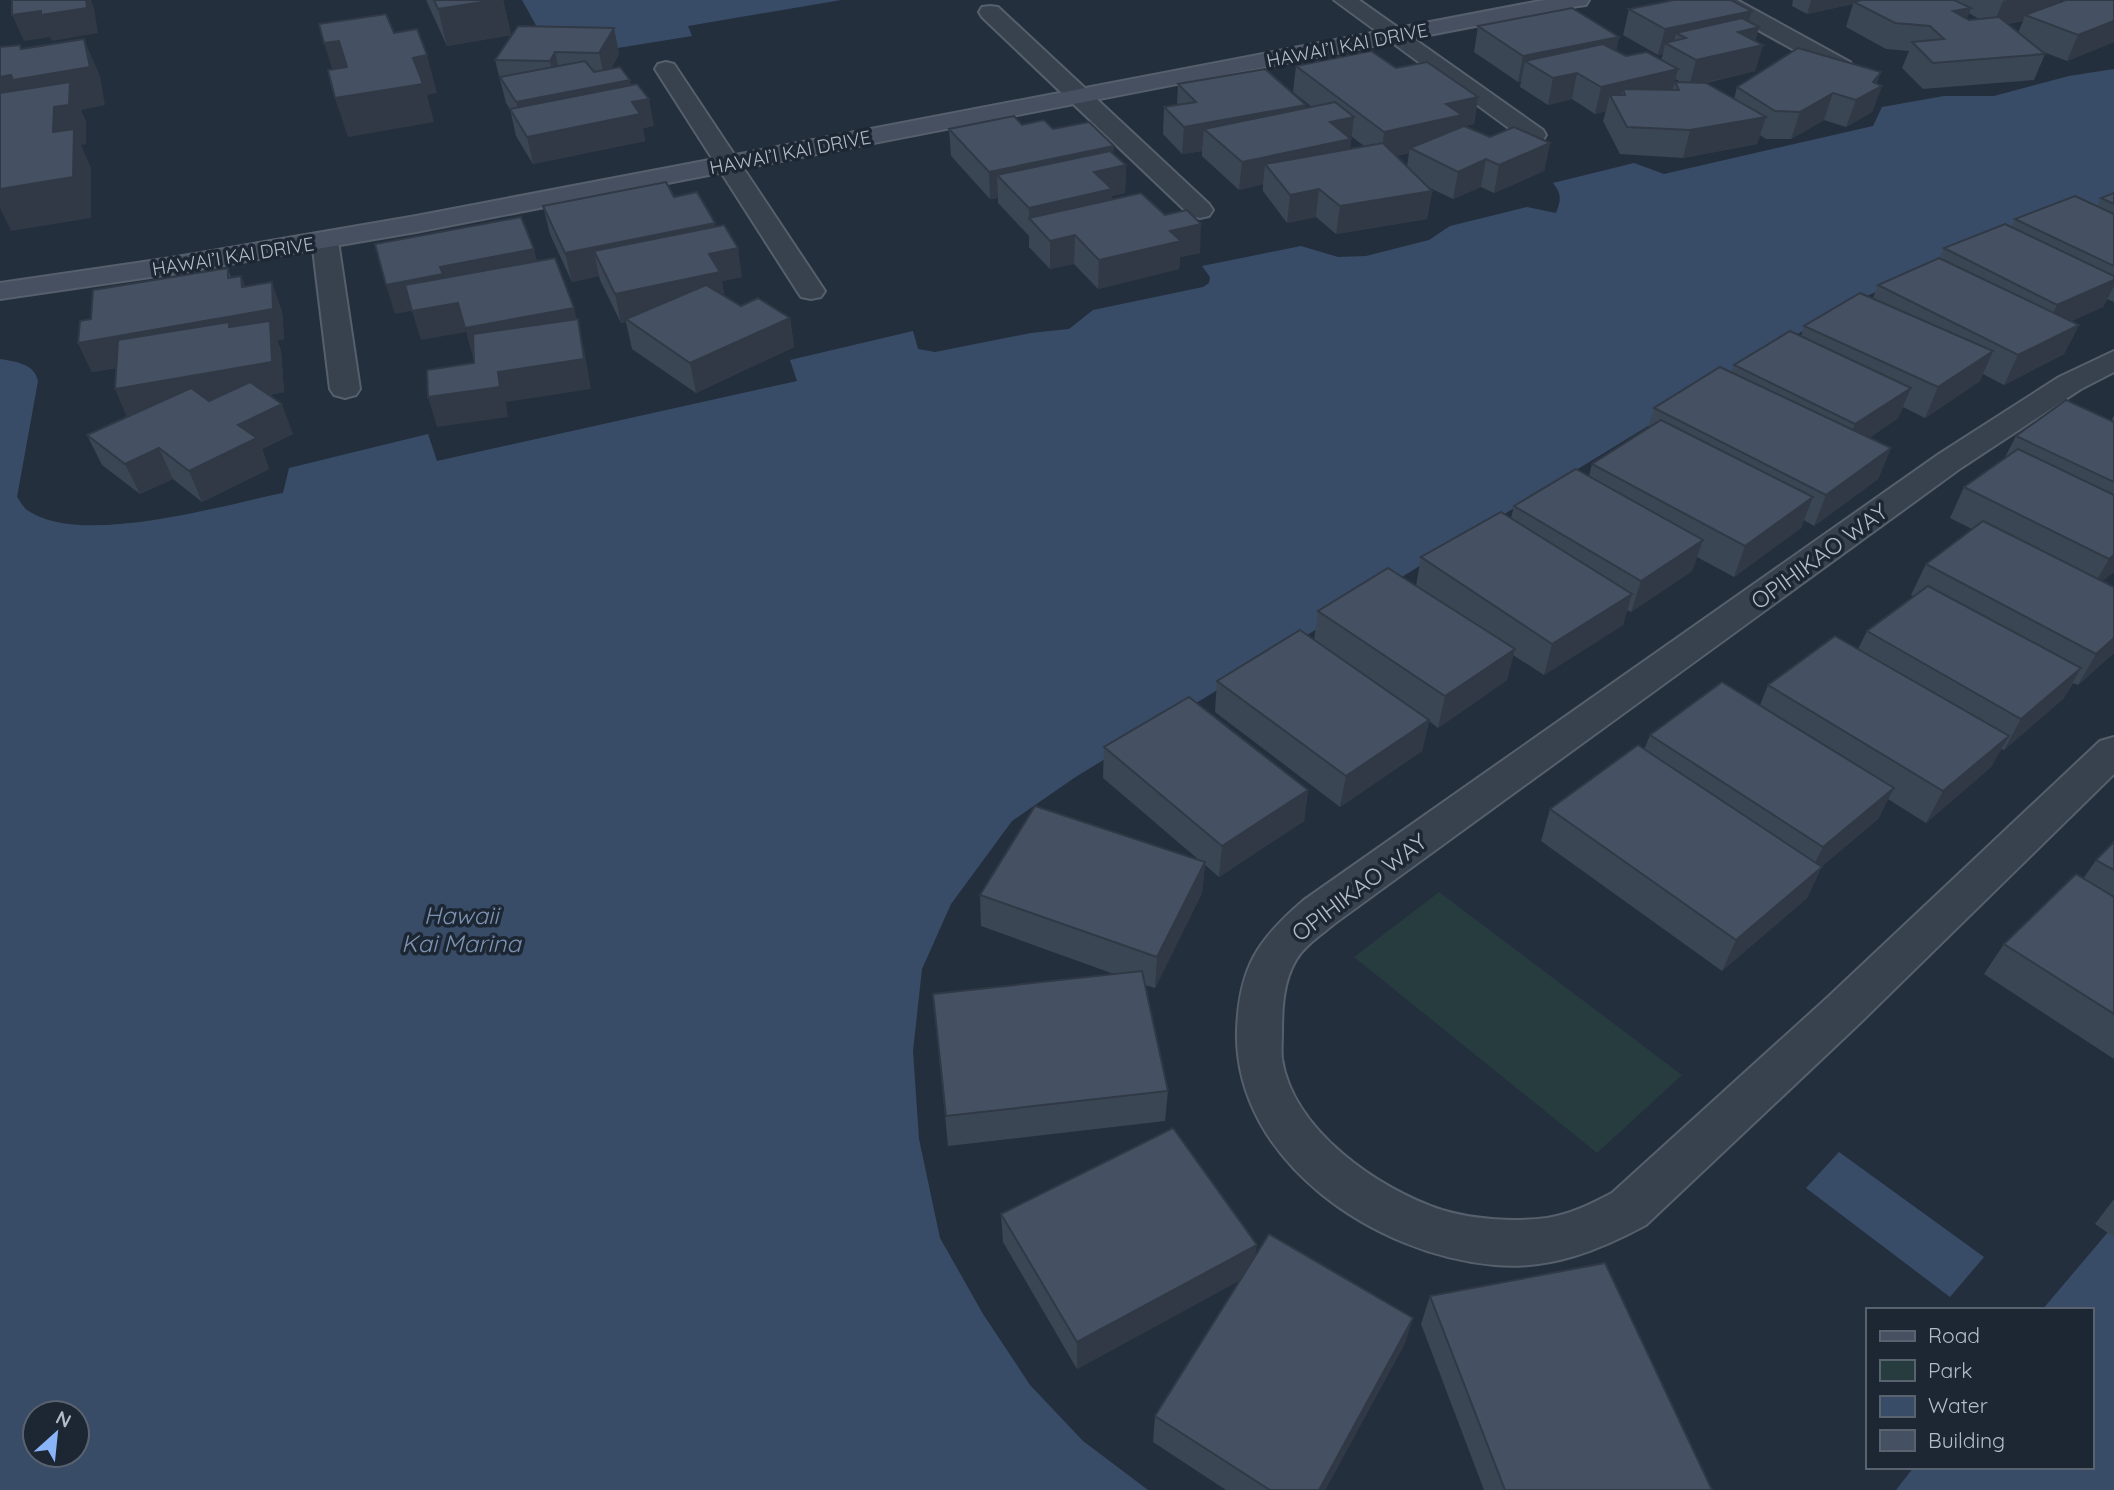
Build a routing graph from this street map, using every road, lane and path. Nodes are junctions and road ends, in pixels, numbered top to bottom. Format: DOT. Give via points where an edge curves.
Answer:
graph roads {
  1 [pos="1345,0"];
  2 [pos="1578,0"];
  3 [pos="1721,0"];
  4 [pos="990,12"];
  5 [pos="1396,36"];
  6 [pos="1842,67"];
  7 [pos="666,69"];
  8 [pos="1081,96"];
  9 [pos="1534,135"];
  10 [pos="728,164"];
  11 [pos="1200,210"];
  12 [pos="325,241"];
  13 [pos="0,291"];
  14 [pos="811,291"];
  15 [pos="2114,360"];
  16 [pos="345,389"];
  17 [pos="2114,751"];
  1 -- 5 [label="street"];
  2 -- 5 [label="main road, HAWAI’I KAI DRIVE"];
  3 -- 6 [label="street"];
  4 -- 8 [label="street"];
  5 -- 8 [label="main road, HAWAI’I KAI DRIVE"];
  5 -- 9 [label="street"];
  7 -- 10 [label="street"];
  8 -- 10 [label="main road, HAWAI’I KAI DRIVE"];
  8 -- 11 [label="street"];
  10 -- 12 [label="main road, HAWAI’I KAI DRIVE"];
  10 -- 14 [label="street"];
  12 -- 13 [label="main road, HAWAI’I KAI DRIVE"];
  12 -- 16 [label="street"];
  15 -- 17 [label="street, OPIHIKAO WAY" via="1950,461 1319,912 1286,941 1265,981 1256,1026 1261,1067 1277,1110 1304,1148 1339,1183 1389,1212 1443,1234 1498,1243 1543,1242 1587,1232 1629,1209"];
}
